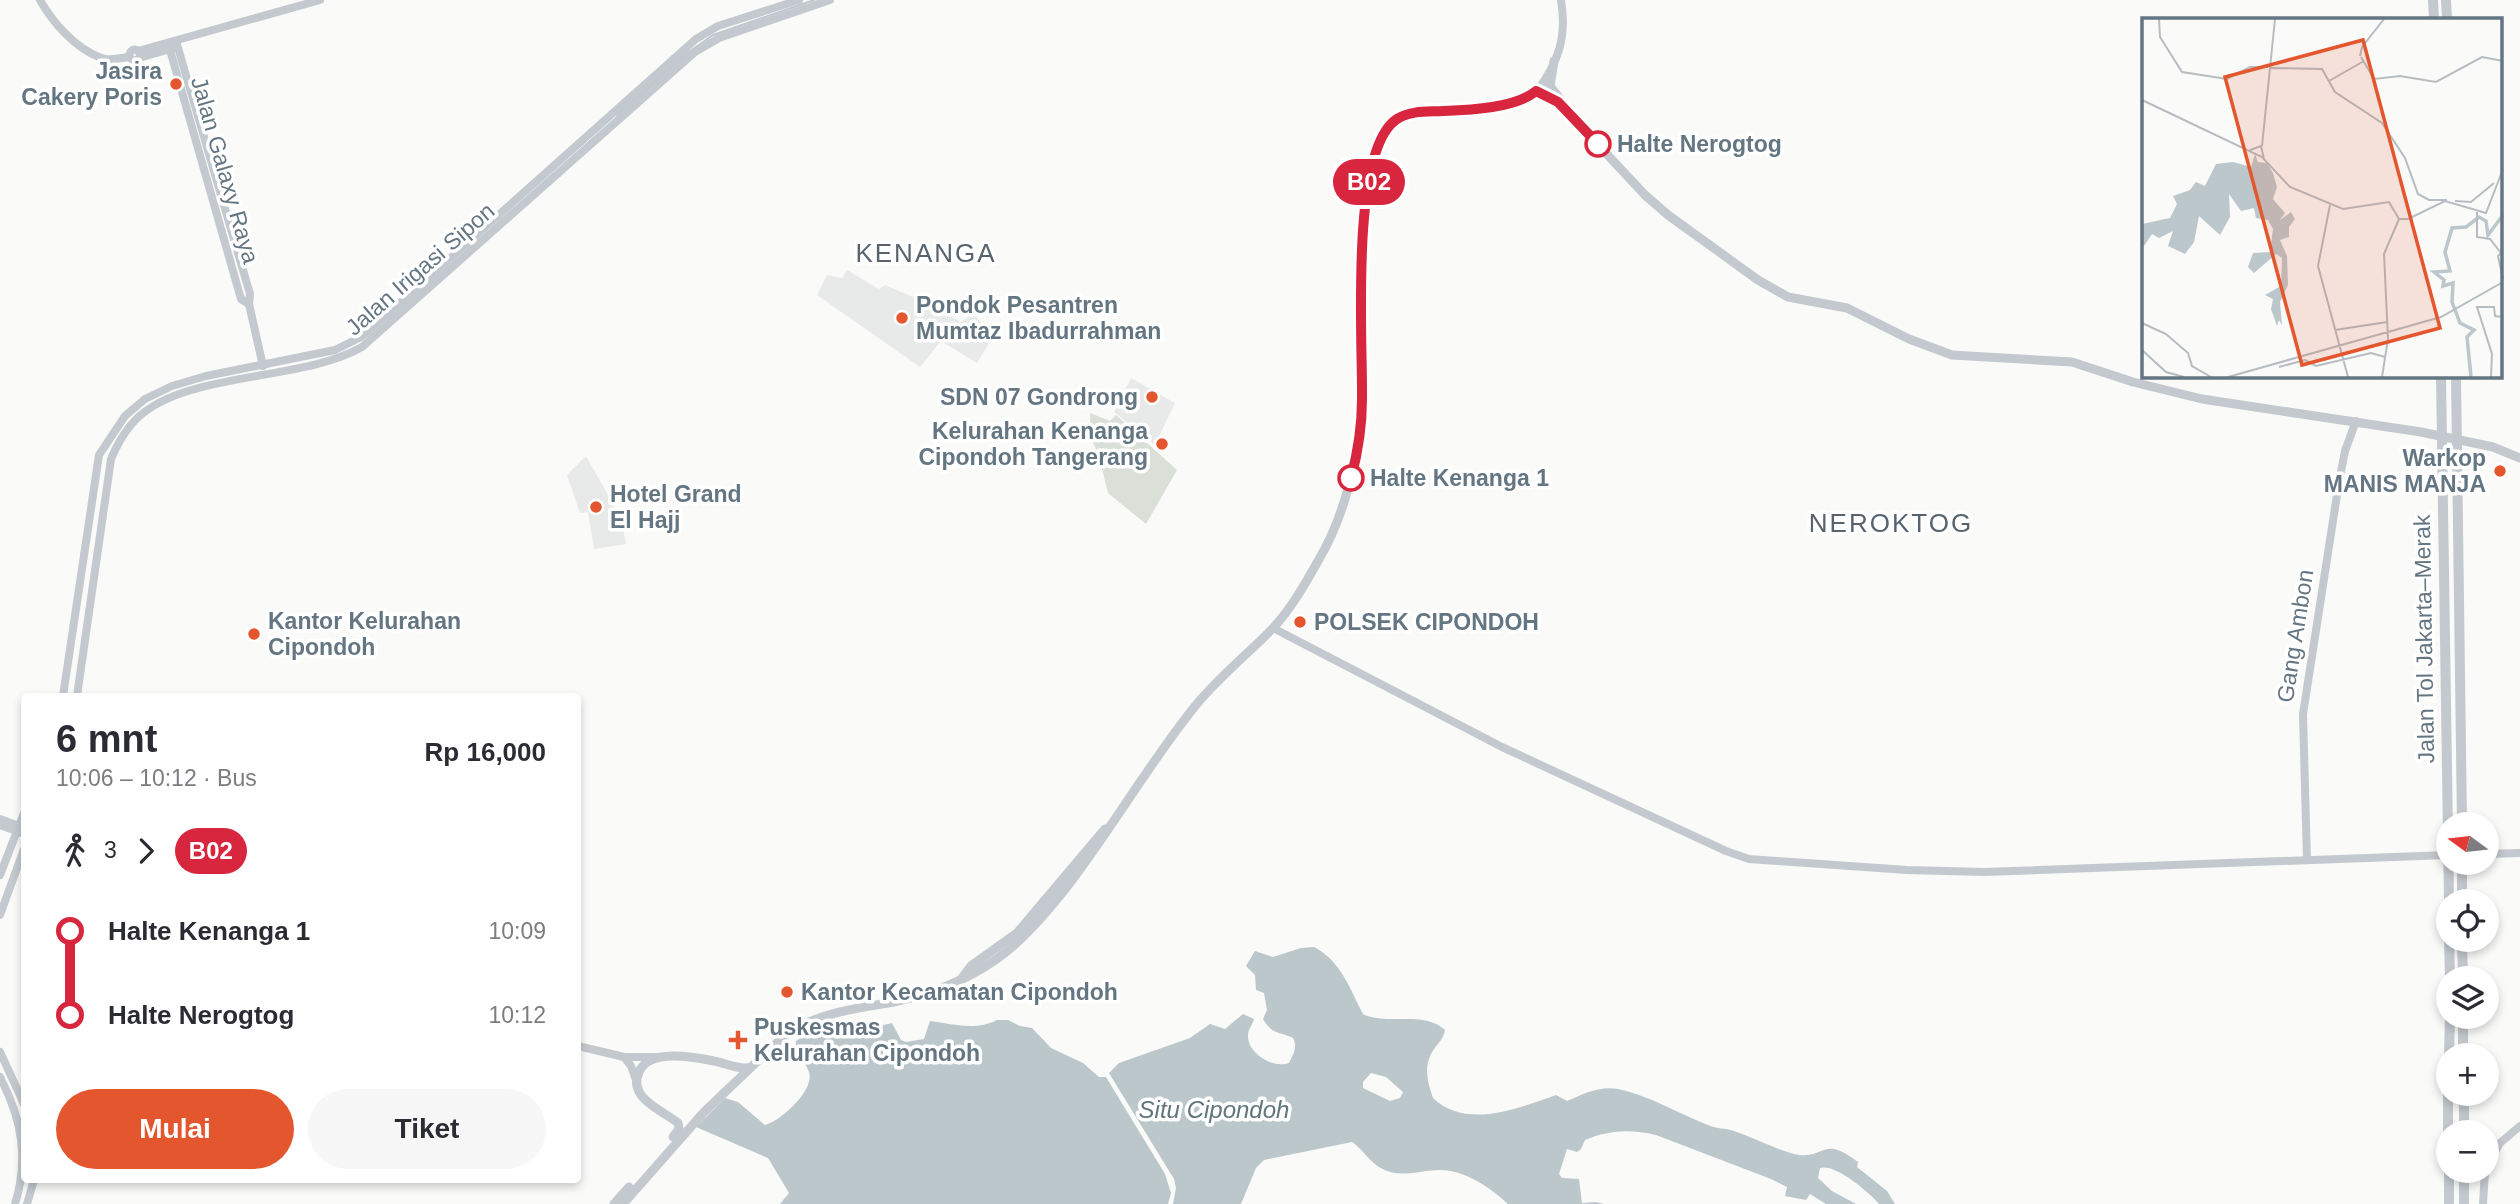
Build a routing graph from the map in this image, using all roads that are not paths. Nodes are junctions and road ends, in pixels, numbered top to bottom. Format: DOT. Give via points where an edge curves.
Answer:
graph roads {
  1 [pos="40,0"];
  2 [pos="320,0"];
  3 [pos="799,0"];
  4 [pos="830,0"];
  5 [pos="1560,0"];
  6 [pos="2433,0"];
  7 [pos="2446,0"];
  8 [pos="2434,18"];
  9 [pos="2447,18"];
  10 [pos="705,39"];
  11 [pos="173,45"];
  12 [pos="1555,61"];
  13 [pos="1536,91"];
  14 [pos="1566,110"];
  15 [pos="346,350"];
  16 [pos="263,366"];
  17 [pos="2441,378"];
  18 [pos="2456,378"];
  19 [pos="206,382"];
  20 [pos="2356,421"];
  21 [pos="2520,458"];
  22 [pos="92,503"];
  23 [pos="104,505"];
  24 [pos="1273,628"];
  25 [pos="62,693"];
  26 [pos="77,693"];
  27 [pos="2462,812"];
  28 [pos="0,819"];
  29 [pos="0,825"];
  30 [pos="20,831"];
  31 [pos="2520,853"];
  32 [pos="2499,854"];
  33 [pos="2436,855"];
  34 [pos="21,857"];
  35 [pos="2307,860"];
  36 [pos="0,875"];
  37 [pos="2449,889"];
  38 [pos="0,915"];
  39 [pos="581,1047"];
  40 [pos="0,1052"];
  41 [pos="624,1057"];
  42 [pos="659,1057"];
  43 [pos="738,1067"];
  44 [pos="751,1067"];
  45 [pos="0,1077"];
  46 [pos="738,1078"];
  47 [pos="636,1083"];
  48 [pos="21,1098"];
  49 [pos="704,1112"];
  50 [pos="677,1122"];
  51 [pos="2520,1126"];
  52 [pos="21,1138"];
  53 [pos="2499,1145"];
  54 [pos="21,1176"];
  55 [pos="33,1183"];
  56 [pos="2448,1183"];
  57 [pos="2464,1183"];
  58 [pos="2485,1183"];
  59 [pos="15,1204"];
  60 [pos="27,1204"];
  61 [pos="614,1204"];
  62 [pos="623,1204"];
  63 [pos="2449,1204"];
  64 [pos="2465,1204"];
  65 [pos="2483,1204"];
  1 -- 11 [label="street" via="58,25 103,59"];
  2 -- 11 [label="street"];
  3 -- 10 [label="street, Jalan Irigasi Sipon" via="719,26"];
  4 -- 10 [label="street, Jalan Irigasi Sipon"];
  5 -- 12 [label="street" via="1564,30"];
  6 -- 8 [label="highway"];
  7 -- 9 [label="highway"];
  10 -- 15 [label="street, Jalan Irigasi Sipon"];
  11 -- 16 [label="street, Jalan Galaxy Raya" via="250,294"];
  12 -- 13 [label="street"];
  12 -- 14 [label="main road" via="1550,86"];
  13 -- 14 [label="main road"];
  13 -- 24 [label="main road" via="1524,99 1477,110 1410,113 1392,123 1381,138 1370,173 1362,266 1362,400 1355,463 1348,493 1322,554"];
  14 -- 20 [label="main road" via="1668,215 1788,298 1847,308 1909,340 1952,355 2068,361 2202,399"];
  15 -- 16 [label="street, Jalan Irigasi Sipon"];
  15 -- 19 [label="street, Jalan Irigasi Sipon" via="293,369"];
  16 -- 19 [label="street, Jalan Irigasi Sipon"];
  17 -- 37 [label="highway, Jalan Tol Jakarta–Merak"];
  18 -- 27 [label="highway, Jalan Tol Jakarta–Merak"];
  19 -- 22 [label="street, Jalan Irigasi Sipon" via="163,389 125,416 99,455"];
  19 -- 23 [label="street, Jalan Irigasi Sipon" via="168,398 130,426 111,459"];
  20 -- 21 [label="main road" via="2472,441"];
  20 -- 35 [label="street, Gang Ambon" via="2339,482 2303,708"];
  22 -- 23 [label="street"];
  22 -- 25 [label="street, Jalan Irigasi Sipon"];
  23 -- 26 [label="street, Jalan Irigasi Sipon"];
  24 -- 35 [label="street" via="1502,747 1742,858 1984,872"];
  24 -- 44 [label="main road" via="1193,708 1087,861 1030,931 975,973 920,995 807,1022"];
  28 -- 30 [label="street"];
  29 -- 30 [label="street"];
  30 -- 36 [label="street"];
  31 -- 32 [label="street"];
  33 -- 35 [label="street"];
  34 -- 38 [label="street"];
  39 -- 41 [label="street"];
  40 -- 48 [label="street"];
  41 -- 42 [label="street"];
  41 -- 47 [label="street"];
  42 -- 43 [label="main road" via="703,1059"];
  42 -- 47 [label="main road" via="643,1065"];
  43 -- 44 [label="main road"];
  43 -- 46 [label="main road"];
  44 -- 46 [label="main road"];
  45 -- 52 [label="street"];
  46 -- 49 [label="main road"];
  47 -- 50 [label="main road" via="642,1097"];
  49 -- 50 [label="main road" via="688,1122"];
  49 -- 62 [label="main road"];
  50 -- 61 [label="main road" via="678,1132"];
  51 -- 53 [label="street"];
  54 -- 59 [label="street"];
  55 -- 60 [label="street"];
  56 -- 63 [label="highway"];
  57 -- 64 [label="highway"];
  58 -- 65 [label="street"];
}
